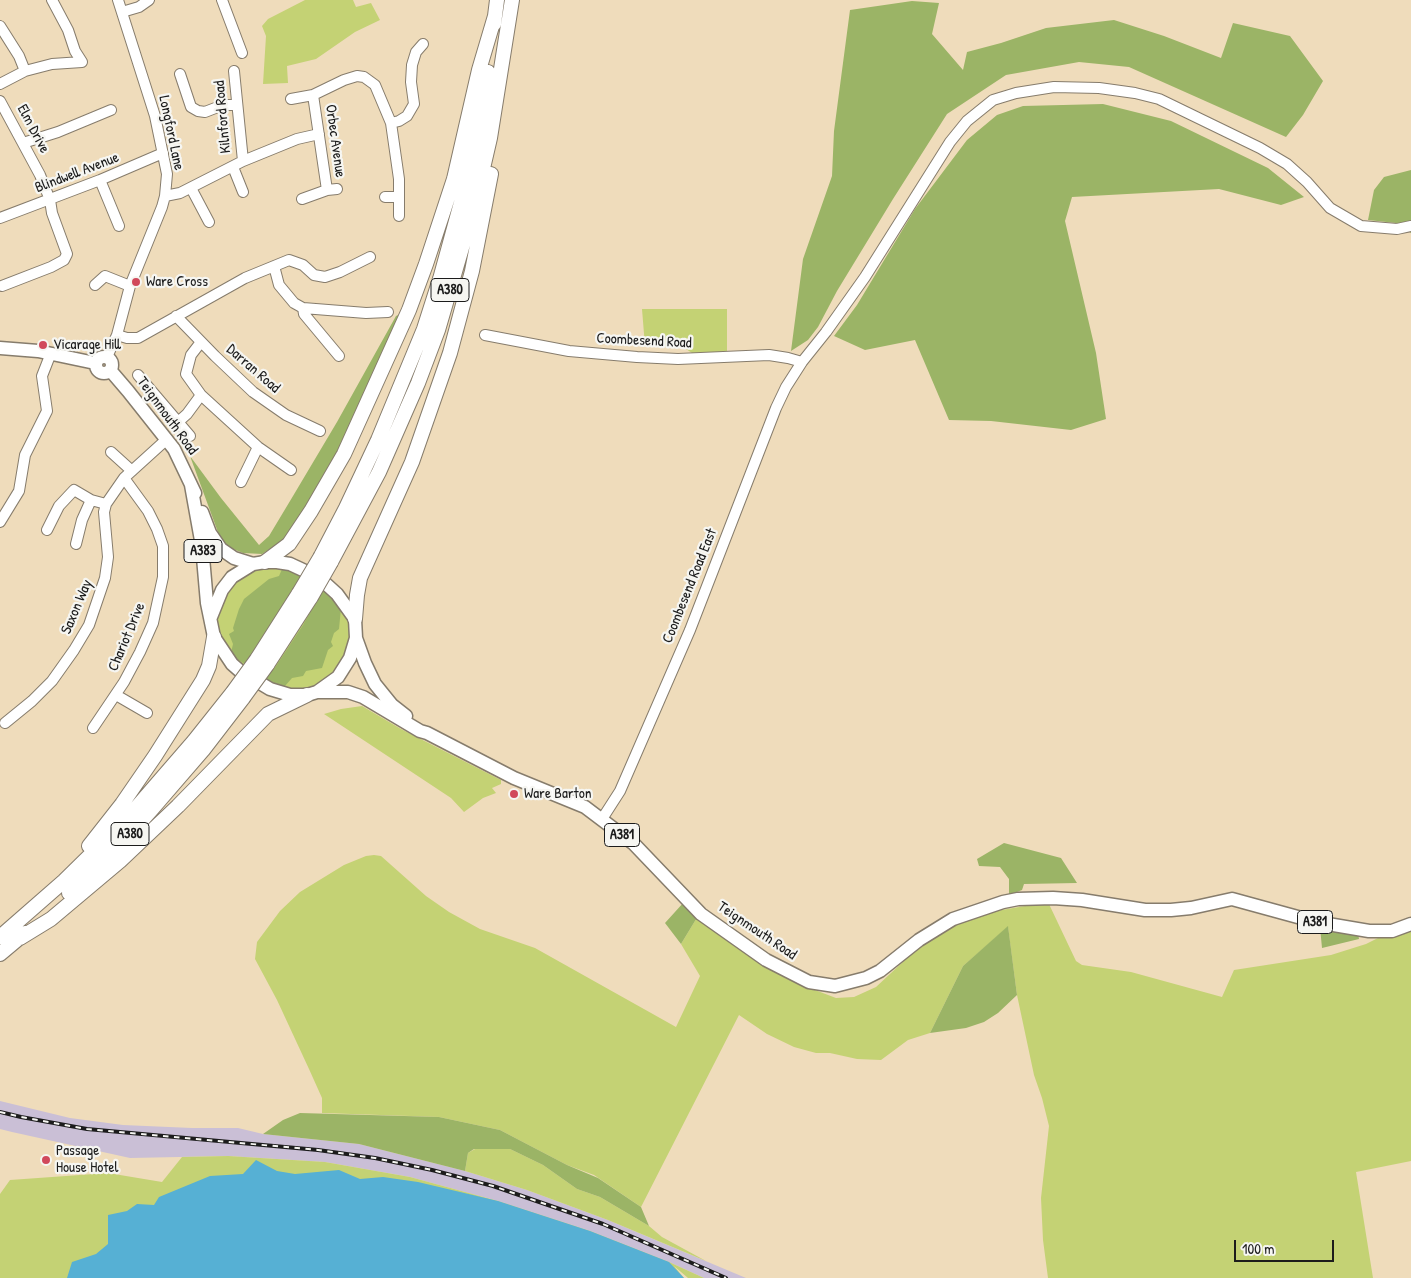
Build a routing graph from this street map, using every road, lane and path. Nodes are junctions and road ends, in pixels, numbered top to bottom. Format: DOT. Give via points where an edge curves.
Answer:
graph roads {
  1 [pos="52,0"];
  2 [pos="118,0"];
  3 [pos="149,0"];
  4 [pos="222,0"];
  5 [pos="496,0"];
  6 [pos="512,0"];
  7 [pos="122,12"];
  8 [pos="495,16"];
  9 [pos="0,26"];
  10 [pos="405,48"];
  11 [pos="242,53"];
  12 [pos="25,71"];
  13 [pos="234,71"];
  14 [pos="180,74"];
  15 [pos="0,84"];
  16 [pos="313,95"];
  17 [pos="291,99"];
  18 [pos="497,99"];
  19 [pos="0,101"];
  20 [pos="236,104"];
  21 [pos="110,110"];
  22 [pos="391,123"];
  23 [pos="319,134"];
  24 [pos="23,143"];
  25 [pos="163,153"];
  26 [pos="243,161"];
  27 [pos="233,167"];
  28 [pos="100,180"];
  29 [pos="191,188"];
  30 [pos="243,192"];
  31 [pos="165,196"];
  32 [pos="398,196"];
  33 [pos="385,197"];
  34 [pos="302,199"];
  35 [pos="50,200"];
  36 [pos="399,216"];
  37 [pos="0,218"];
  38 [pos="209,222"];
  39 [pos="119,226"];
  40 [pos="1411,226"];
  41 [pos="370,257"];
  42 [pos="274,266"];
  43 [pos="95,285"];
  44 [pos="2,286"];
  45 [pos="130,286"];
  46 [pos="303,308"];
  47 [pos="388,312"];
  48 [pos="176,316"];
  49 [pos="117,335"];
  50 [pos="485,335"];
  51 [pos="201,342"];
  52 [pos="0,348"];
  53 [pos="51,353"];
  54 [pos="339,356"];
  55 [pos="107,357"];
  56 [pos="802,362"];
  57 [pos="95,363"];
  58 [pos="110,370"];
  59 [pos="138,375"];
  60 [pos="201,395"];
  61 [pos="178,422"];
  62 [pos="320,431"];
  63 [pos="190,436"];
  64 [pos="167,439"];
  65 [pos="258,447"];
  66 [pos="111,452"];
  67 [pos="290,470"];
  68 [pos="128,475"];
  69 [pos="241,482"];
  70 [pos="191,485"];
  71 [pos="91,500"];
  72 [pos="106,504"];
  73 [pos="0,522"];
  74 [pos="47,530"];
  75 [pos="76,544"];
  76 [pos="326,559"];
  77 [pos="259,563"];
  78 [pos="211,618"];
  79 [pos="355,620"];
  80 [pos="214,637"];
  81 [pos="356,638"];
  82 [pos="312,694"];
  83 [pos="116,695"];
  84 [pos="238,695"];
  85 [pos="147,713"];
  86 [pos="6,723"];
  87 [pos="93,728"];
  88 [pos="427,733"];
  89 [pos="602,819"];
  90 [pos="34,909"];
  91 [pos="1411,924"];
  92 [pos="0,937"];
  93 [pos="20,938"];
  94 [pos="0,954"];
  1 -- 12 [label="street" via="82,62 52,64"];
  2 -- 7 [label="street, Longford Lane"];
  3 -- 7 [label="street"];
  4 -- 11 [label="street"];
  5 -- 8 [label="highway, A380"];
  6 -- 18 [label="highway, A380"];
  7 -- 25 [label="street, Longford Lane" via="155,116"];
  8 -- 76 [label="highway, A380" via="482,111 453,235 413,357"];
  8 -- 77 [label="highway, A380" via="454,180 409,310 339,462 311,511 290,544"];
  9 -- 12 [label="street"];
  10 -- 22 [label="street" via="420,48 412,65 414,104 407,116"];
  12 -- 15 [label="street"];
  13 -- 20 [label="street, Kilnford Road"];
  14 -- 20 [label="street" via="187,84 191,107 198,111"];
  16 -- 17 [label="street"];
  16 -- 22 [label="street" via="352,77 364,77 375,85"];
  16 -- 23 [label="street, Orbec Avenue"];
  18 -- 76 [label="highway, A380" via="476,203 438,330 379,472"];
  18 -- 79 [label="highway, A380" via="497,136 489,187 460,318 419,443 360,578"];
  19 -- 24 [label="street, Elm Drive"];
  20 -- 26 [label="street, Kilnford Road"];
  21 -- 24 [label="street"];
  22 -- 32 [label="street" via="399,179"];
  23 -- 26 [label="street" via="297,139"];
  23 -- 34 [label="street, Orbec Avenue" via="332,190"];
  24 -- 35 [label="street, Elm Drive"];
  25 -- 28 [label="street, Blindwell Avenue"];
  25 -- 31 [label="street, Longford Lane"];
  26 -- 27 [label="street"];
  27 -- 29 [label="street"];
  27 -- 30 [label="street"];
  28 -- 35 [label="street, Blindwell Avenue"];
  28 -- 39 [label="street"];
  29 -- 31 [label="street"];
  29 -- 38 [label="street"];
  31 -- 45 [label="street, Longford Lane"];
  32 -- 33 [label="street"];
  32 -- 36 [label="street"];
  35 -- 37 [label="street, Blindwell Avenue"];
  35 -- 44 [label="street, Elm Drive" via="67,254 64,260"];
  40 -- 56 [label="street, Coombesend Road East" via="1397,229 1361,226 1330,208 1287,164 1159,100 1099,88 1054,87 1016,93 993,100 967,121 950,142 865,277"];
  41 -- 42 [label="street" via="325,277 314,275 303,265 289,260"];
  42 -- 46 [label="street" via="279,285 294,303"];
  42 -- 48 [label="street"];
  43 -- 45 [label="street" via="105,276"];
  45 -- 49 [label="street, Longford Lane"];
  46 -- 47 [label="street"];
  46 -- 54 [label="street" via="304,314"];
  48 -- 49 [label="street" via="138,338"];
  48 -- 51 [label="street, Darran Road"];
  49 -- 55 [label="street, Longford Lane"];
  50 -- 56 [label="street, Coombesend Road" via="569,351 637,357 710,359 769,355"];
  51 -- 60 [label="street" via="191,355 186,374"];
  51 -- 62 [label="street, Darran Road" via="253,392 286,415"];
  52 -- 53 [label="main road, A383"];
  53 -- 57 [label="main road, A383"];
  53 -- 73 [label="street" via="42,376 47,411 25,455 19,492"];
  55 -- 57 [label="main road" via="100,357"];
  55 -- 58 [label="main road, A383" via="112,363"];
  56 -- 89 [label="street, Coombesend Road East" via="776,408 690,630 620,791"];
  57 -- 58 [label="main road, A383" via="100,372"];
  58 -- 64 [label="main road, Teignmouth Road / A383"];
  59 -- 61 [label="street"];
  60 -- 61 [label="street"];
  60 -- 65 [label="street"];
  61 -- 63 [label="street"];
  64 -- 68 [label="street"];
  64 -- 70 [label="main road, Teignmouth Road / A383"];
  65 -- 67 [label="street"];
  65 -- 69 [label="street"];
  66 -- 68 [label="street, Chariot Drive"];
  68 -- 72 [label="street"];
  68 -- 83 [label="street, Chariot Drive" via="157,529 162,546 162,577 153,623"];
  70 -- 77 [label="main road, Teignmouth Road / A383" via="210,533 221,549 234,558"];
  70 -- 78 [label="main road, Teignmouth Road / A383"];
  71 -- 72 [label="street"];
  71 -- 74 [label="street" via="74,490 59,506"];
  71 -- 75 [label="street"];
  72 -- 86 [label="street, Saxon Way" via="108,557 101,594 89,625 52,681"];
  76 -- 84 [label="highway, A380, bridge"];
  77 -- 78 [label="main road" via="226,583"];
  77 -- 79 [label="main road" via="283,562 326,584"];
  78 -- 80 [label="main road"];
  79 -- 81 [label="main road"];
  80 -- 82 [label="main road" via="240,671 270,689 290,695"];
  80 -- 90 [label="highway, A380" via="203,680 155,756 99,834"];
  81 -- 82 [label="main road" via="342,672 333,682"];
  81 -- 88 [label="main road, Teignmouth Road / A381" via="370,676 383,695"];
  82 -- 88 [label="main road, Teignmouth Road / A381" via="355,694"];
  82 -- 93 [label="highway, A380" via="268,714 120,861 51,919"];
  83 -- 85 [label="street, Chariot Drive"];
  83 -- 87 [label="street, Chariot Drive"];
  84 -- 90 [label="highway, A380" via="123,823"];
  84 -- 93 [label="highway, A380" via="177,780 124,840"];
  88 -- 89 [label="main road, Teignmouth Road / A381" via="514,778 584,807"];
  89 -- 91 [label="main road, Teignmouth Road / A381" via="634,844 701,914 766,960 809,982 835,986 849,984 880,971 953,919 1018,899 1054,898 1145,910 1171,910 1232,899 1316,922 1369,931 1392,931"];
  90 -- 92 [label="highway, A380"];
  93 -- 94 [label="highway, A380"];
}
